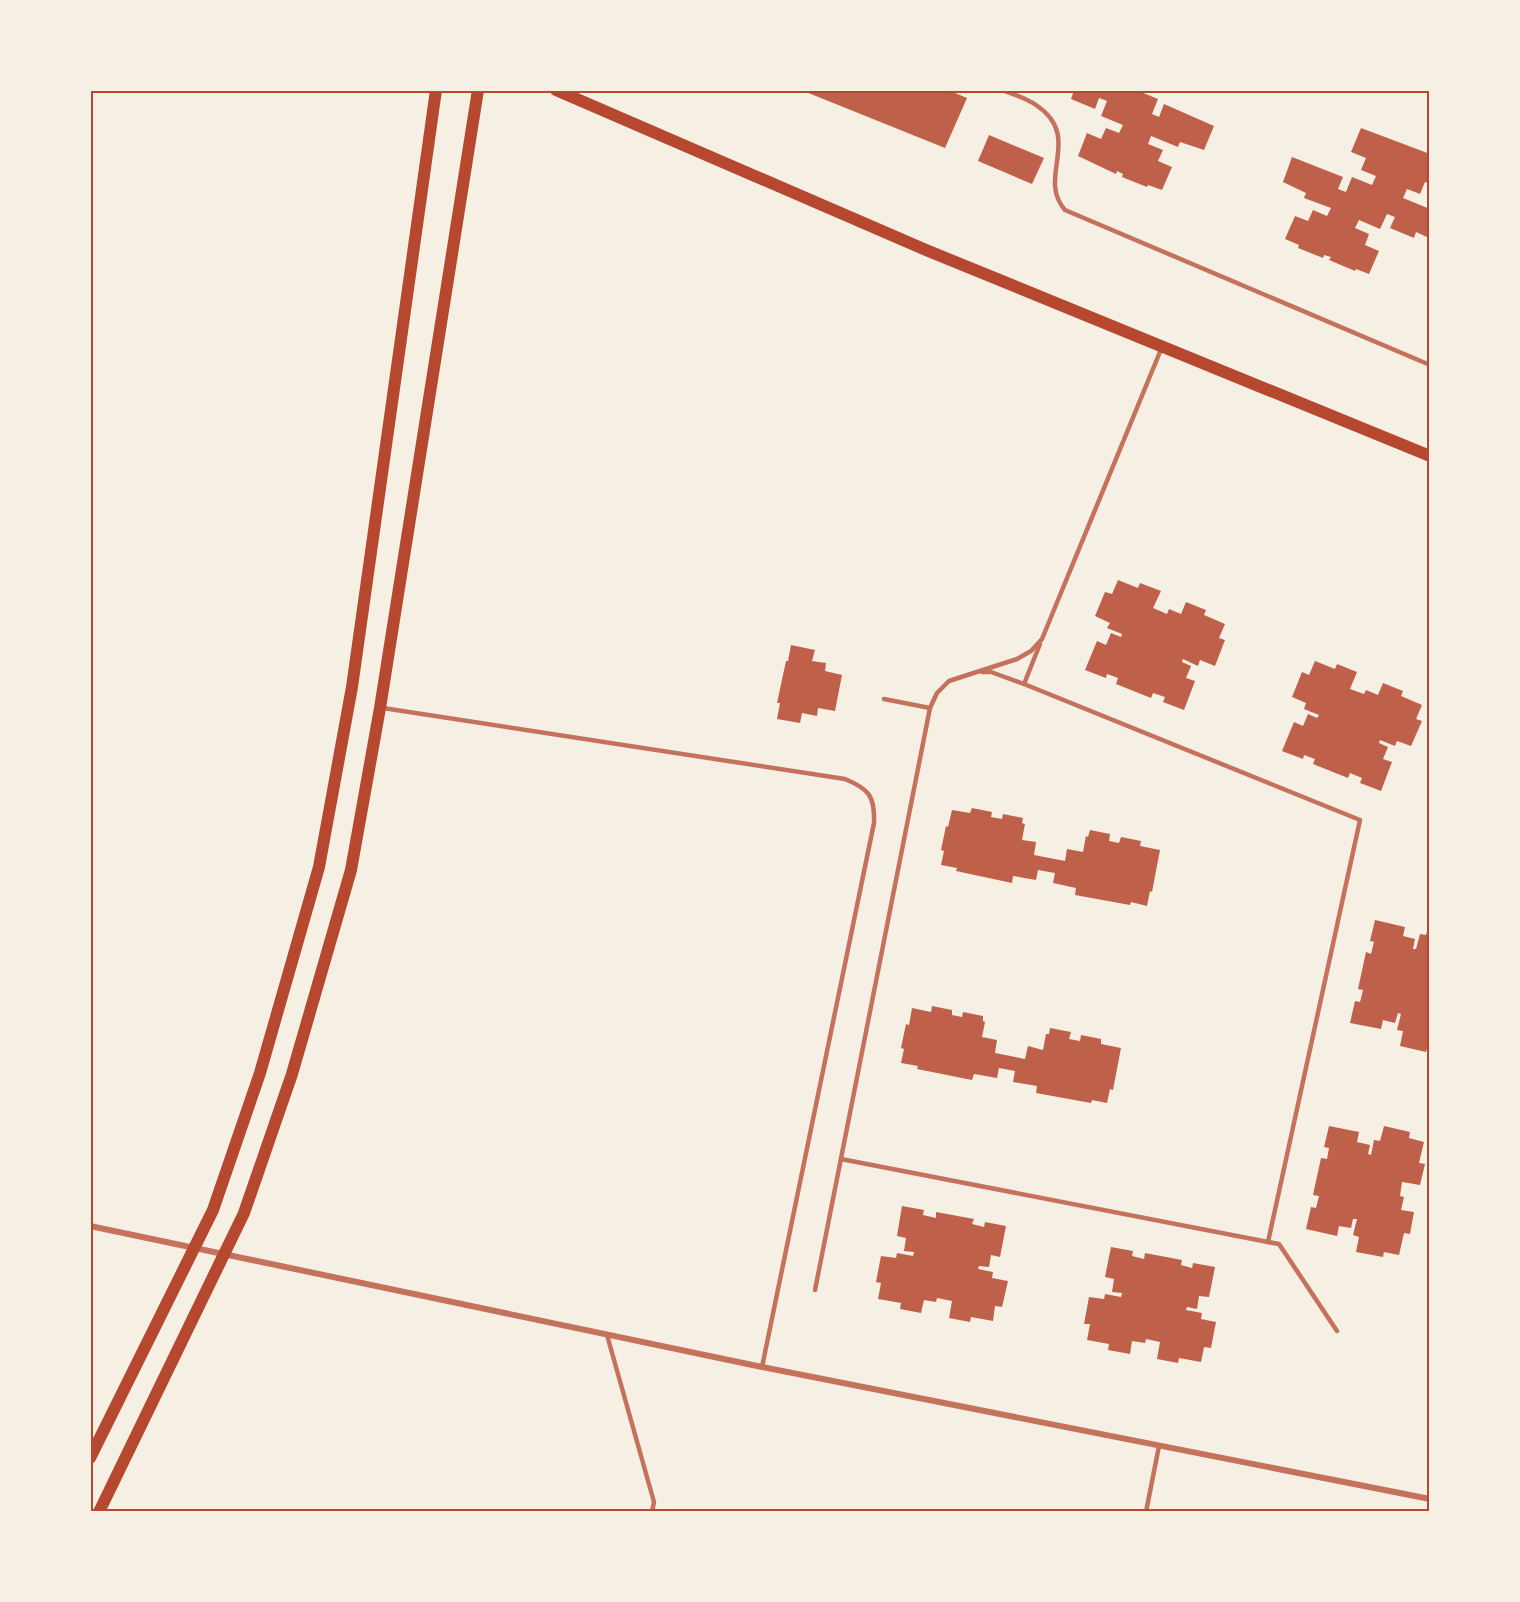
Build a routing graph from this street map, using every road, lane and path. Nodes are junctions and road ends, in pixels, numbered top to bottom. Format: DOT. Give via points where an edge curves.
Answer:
graph roads {
  1 [pos="436,90"];
  2 [pos="478,90"];
  3 [pos="556,90"];
  4 [pos="1002,90"];
  5 [pos="1162,347"];
  6 [pos="1430,365"];
  7 [pos="1430,456"];
  8 [pos="1042,639"];
  9 [pos="976,672"];
  10 [pos="1024,684"];
  11 [pos="884,699"];
  12 [pos="380,708"];
  13 [pos="930,708"];
  14 [pos="841,1159"];
  15 [pos="90,1226"];
  16 [pos="1268,1242"];
  17 [pos="195,1247"];
  18 [pos="224,1254"];
  19 [pos="815,1290"];
  20 [pos="1337,1331"];
  21 [pos="607,1335"];
  22 [pos="762,1367"];
  23 [pos="1159,1446"];
  24 [pos="90,1458"];
  25 [pos="1430,1499"];
  26 [pos="99,1512"];
  27 [pos="652,1512"];
  28 [pos="1146,1512"];
  1 -- 17 [label="main road" via="352,687 319,867 260,1073 213,1210"];
  2 -- 12 [label="main road"];
  3 -- 5 [label="main road"];
  4 -- 6 [label="lane" via="1035,104 1057,129 1060,149 1054,192 1065,210"];
  5 -- 7 [label="main road"];
  5 -- 8 [label="lane"];
  8 -- 9 [label="lane" via="1017,659"];
  8 -- 10 [label="lane"];
  9 -- 10 [label="lane" via="991,672"];
  9 -- 13 [label="lane" via="949,681"];
  10 -- 16 [label="lane" via="1360,820"];
  11 -- 13 [label="lane"];
  12 -- 18 [label="main road" via="348,881 292,1074 244,1213"];
  12 -- 22 [label="lane" via="845,778 862,786 872,798 874,823"];
  13 -- 14 [label="lane"];
  14 -- 16 [label="lane"];
  14 -- 19 [label="lane"];
  15 -- 17 [label="street"];
  16 -- 20 [label="lane" via="1279,1244"];
  17 -- 18 [label="street"];
  17 -- 24 [label="main road"];
  18 -- 21 [label="street"];
  18 -- 26 [label="main road"];
  21 -- 22 [label="street"];
  21 -- 27 [label="lane" via="654,1502"];
  22 -- 23 [label="street"];
  23 -- 25 [label="street"];
  23 -- 28 [label="lane"];
}
